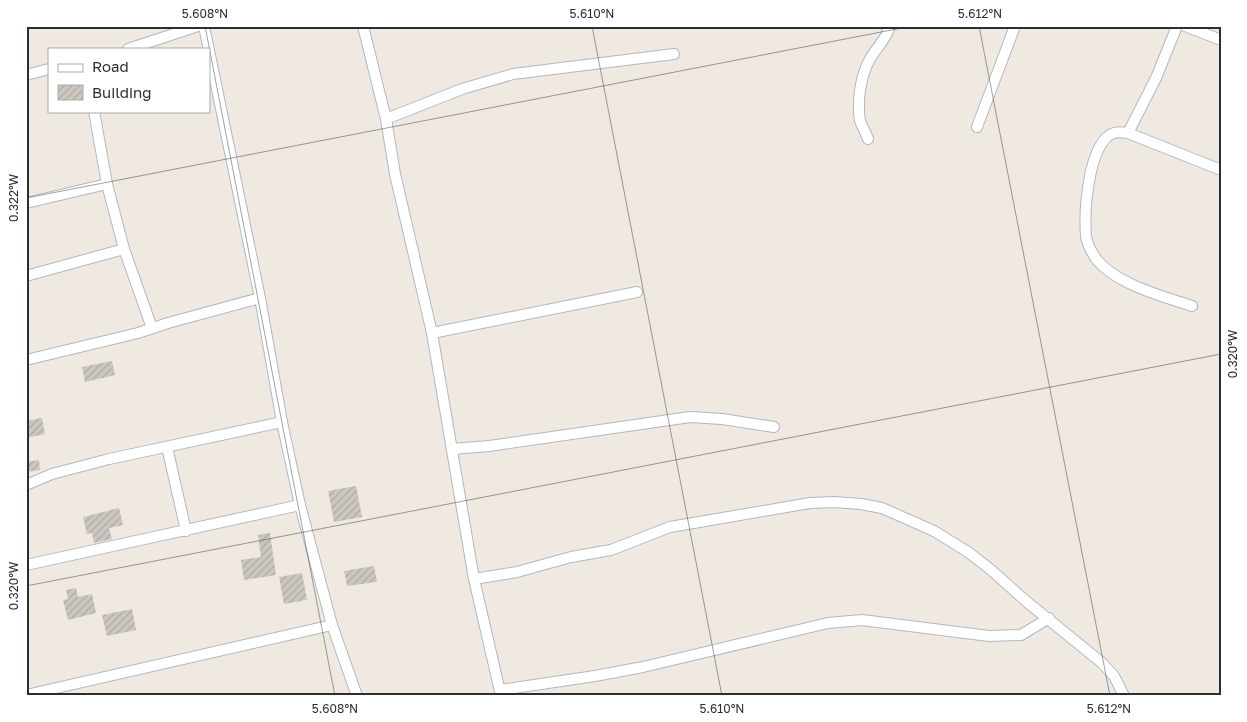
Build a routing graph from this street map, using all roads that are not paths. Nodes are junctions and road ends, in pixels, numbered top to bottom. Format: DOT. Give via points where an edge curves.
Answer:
graph roads {
  1 [pos="198,26"];
  2 [pos="204,26"];
  3 [pos="363,26"];
  4 [pos="890,26"];
  5 [pos="1016,26"];
  6 [pos="1177,26"];
  7 [pos="1185,26"];
  8 [pos="1221,40"];
  9 [pos="131,48"];
  10 [pos="209,48"];
  11 [pos="674,54"];
  12 [pos="210,55"];
  13 [pos="48,69"];
  14 [pos="26,75"];
  15 [pos="94,112"];
  16 [pos="386,119"];
  17 [pos="977,127"];
  18 [pos="1128,133"];
  19 [pos="868,138"];
  20 [pos="1221,170"];
  21 [pos="108,184"];
  22 [pos="26,203"];
  23 [pos="124,249"];
  24 [pos="26,276"];
  25 [pos="637,292"];
  26 [pos="260,298"];
  27 [pos="1192,306"];
  28 [pos="152,328"];
  29 [pos="432,334"];
  30 [pos="26,360"];
  31 [pos="282,422"];
  32 [pos="774,427"];
  33 [pos="167,446"];
  34 [pos="452,449"];
  35 [pos="26,485"];
  36 [pos="300,505"];
  37 [pos="186,531"];
  38 [pos="26,565"];
  39 [pos="474,579"];
  40 [pos="1049,618"];
  41 [pos="332,625"];
  42 [pos="500,693"];
  43 [pos="26,695"];
  44 [pos="357,696"];
  45 [pos="1124,696"];
  1 -- 9 [label="street"];
  2 -- 10 [label="street"];
  3 -- 16 [label="street"];
  4 -- 19 [label="street" via="870,58 862,80 860,121"];
  5 -- 17 [label="street"];
  6 -- 18 [label="street" via="1156,78"];
  7 -- 8 [label="street"];
  11 -- 16 [label="street" via="513,74 462,89"];
  12 -- 26 [label="street"];
  13 -- 14 [label="street"];
  15 -- 21 [label="street"];
  16 -- 29 [label="street"];
  18 -- 20 [label="street"];
  18 -- 27 [label="street" via="1120,132 1106,138 1095,159 1087,204 1086,237 1091,251 1098,261 1123,280"];
  21 -- 22 [label="street"];
  21 -- 23 [label="street"];
  23 -- 24 [label="street"];
  23 -- 28 [label="street"];
  25 -- 29 [label="street"];
  26 -- 28 [label="street"];
  26 -- 31 [label="street"];
  28 -- 30 [label="street"];
  29 -- 34 [label="street"];
  31 -- 33 [label="street"];
  31 -- 36 [label="street"];
  32 -- 34 [label="street" via="690,417"];
  33 -- 35 [label="street" via="52,474"];
  33 -- 37 [label="street"];
  34 -- 39 [label="street"];
  36 -- 37 [label="street"];
  36 -- 41 [label="street"];
  37 -- 38 [label="street"];
  39 -- 40 [label="street" via="611,550 670,527 810,503 834,502 882,508 934,530 990,569"];
  39 -- 42 [label="street"];
  40 -- 42 [label="street" via="1021,635 989,636 862,620 828,623 634,668"];
  40 -- 45 [label="street" via="1101,662 1114,676"];
  41 -- 43 [label="street"];
  41 -- 44 [label="street"];
}
